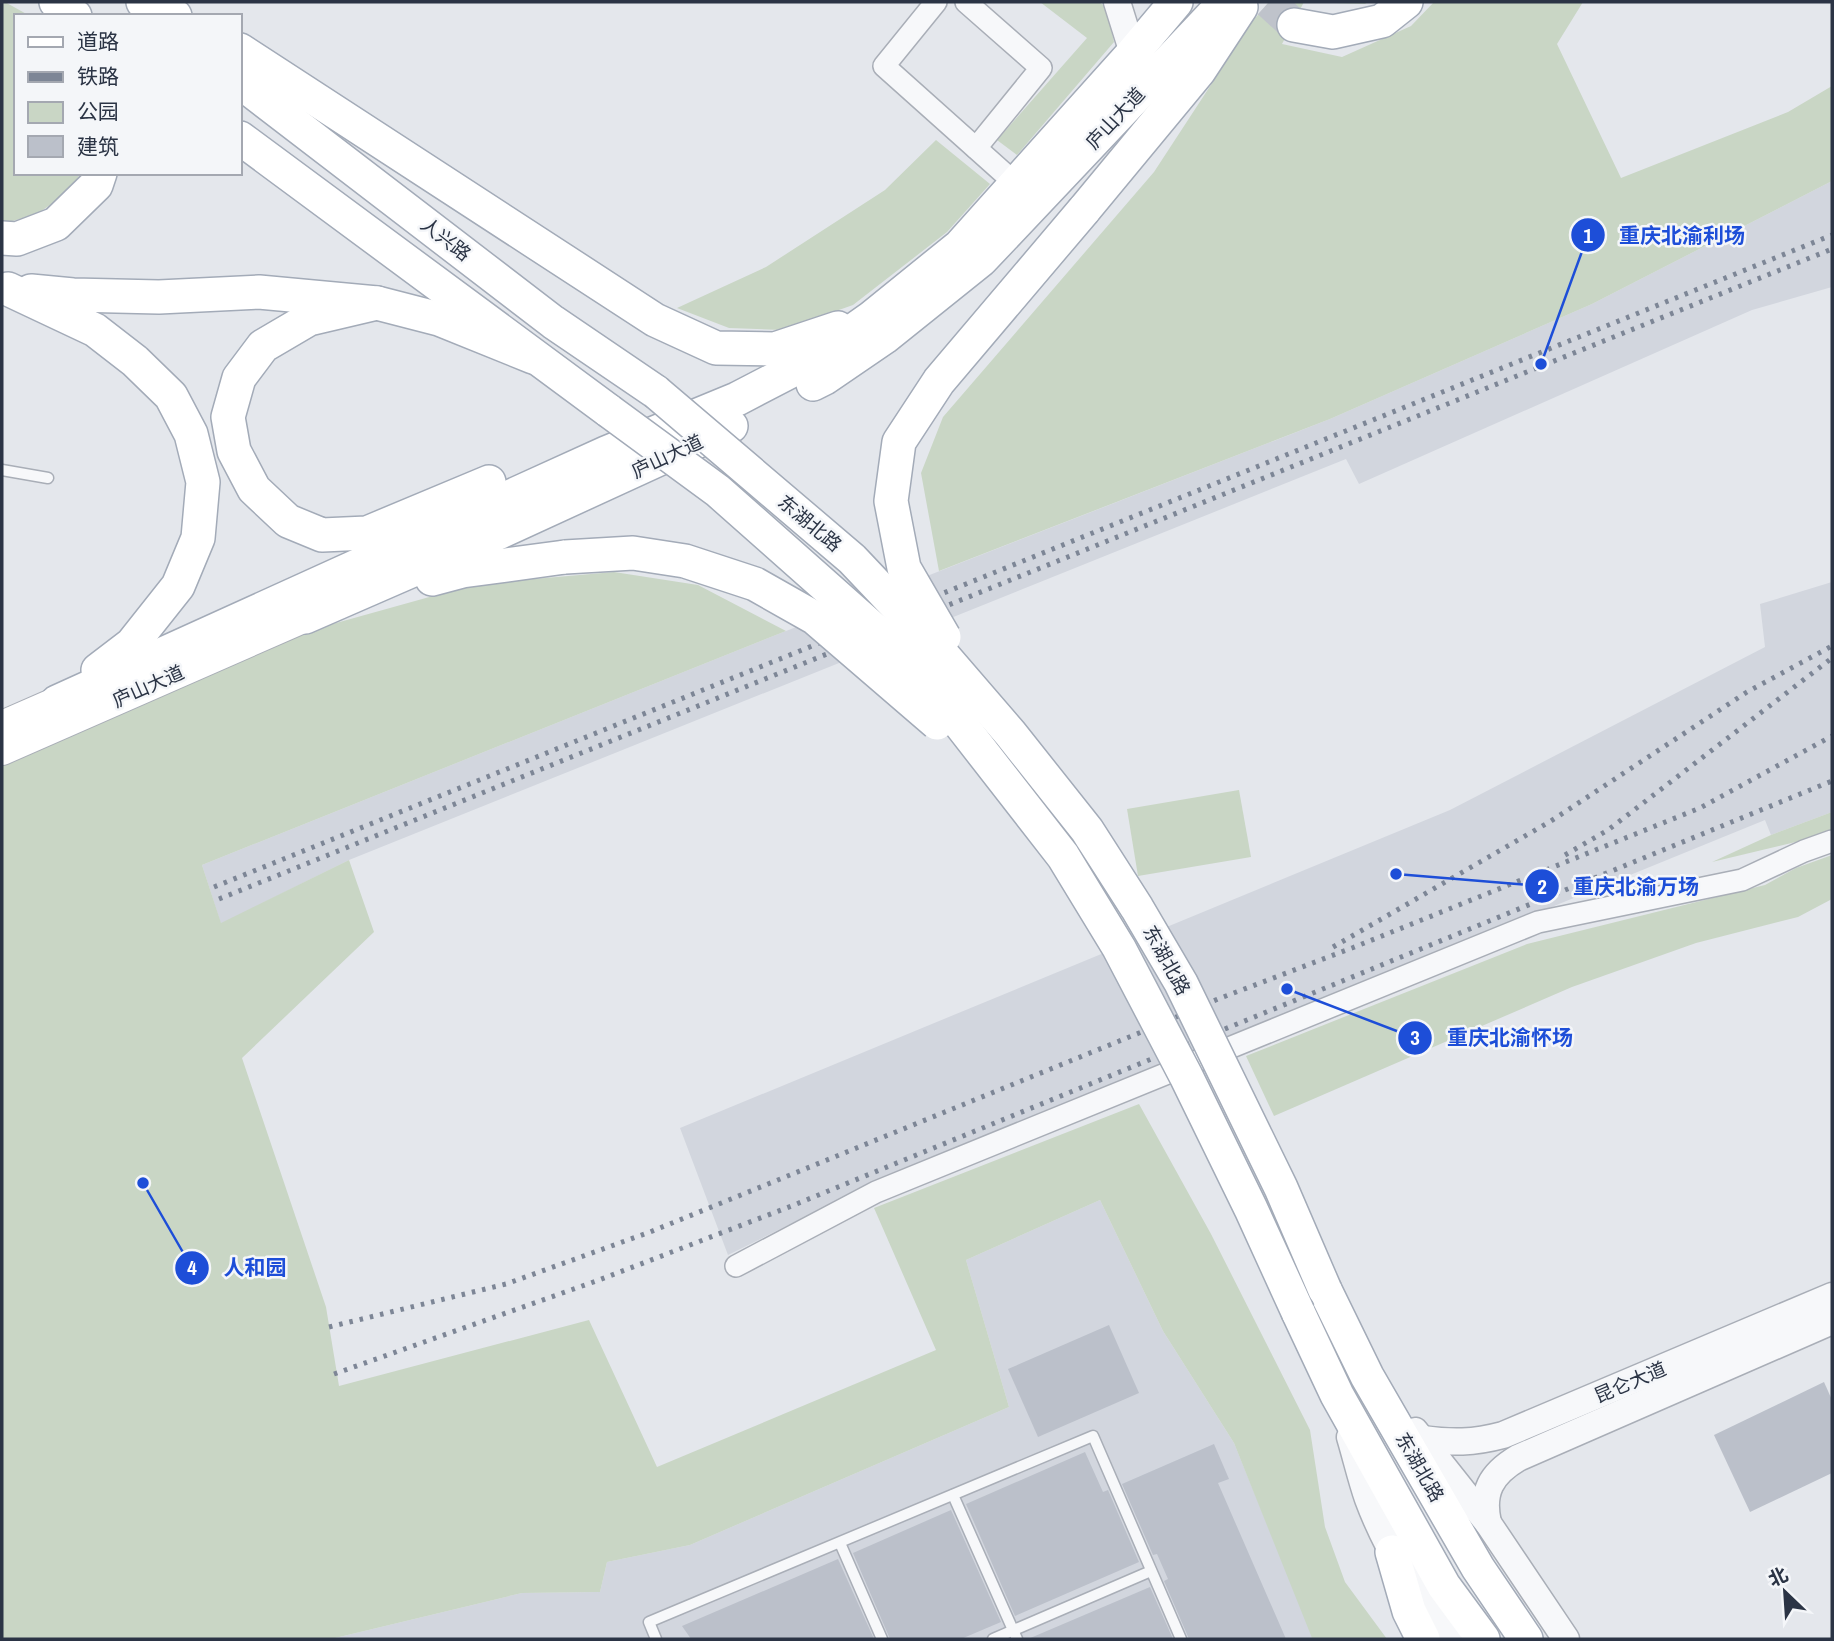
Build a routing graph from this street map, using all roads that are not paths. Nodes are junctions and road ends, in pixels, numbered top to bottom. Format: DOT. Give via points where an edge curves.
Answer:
graph roads {
  1 [pos="131,2"];
  2 [pos="143,2"];
  3 [pos="936,2"];
  4 [pos="966,2"];
  5 [pos="1117,2"];
  6 [pos="1176,2"];
  7 [pos="1224,2"];
  8 [pos="1244,2"];
  9 [pos="1406,2"];
  10 [pos="147,14"];
  11 [pos="170,14"];
  12 [pos="1294,25"];
  13 [pos="242,51"];
  14 [pos="1133,53"];
  15 [pos="242,84"];
  16 [pos="242,139"];
  17 [pos="976,148"];
  18 [pos="99,175"];
  19 [pos="1016,184"];
  20 [pos="2,239"];
  21 [pos="5,288"];
  22 [pos="377,303"];
  23 [pos="871,318"];
  24 [pos="533,357"];
  25 [pos="656,392"];
  26 [pos="607,453"];
  27 [pos="2,470"];
  28 [pos="48,478"];
  29 [pos="305,617"];
  30 [pos="978,696"];
  31 [pos="57,702"];
  32 [pos="2,726"];
  33 [pos="2,750"];
  34 [pos="1007,784"];
  35 [pos="1832,841"];
  36 [pos="736,1266"];
  37 [pos="1832,1296"];
  38 [pos="1832,1321"];
  39 [pos="1367,1376"];
  40 [pos="1337,1395"];
  41 [pos="1422,1439"];
  42 [pos="953,1495"];
  43 [pos="1488,1524"];
  44 [pos="840,1544"];
  45 [pos="1392,1552"];
  46 [pos="1151,1571"];
  47 [pos="1015,1635"];
  48 [pos="656,1639"];
  49 [pos="882,1639"];
  50 [pos="993,1639"];
  51 [pos="1181,1639"];
  52 [pos="1423,1639"];
  53 [pos="1450,1639"];
  54 [pos="1483,1639"];
  55 [pos="1526,1639"];
  56 [pos="1566,1639"];
  1 -- 10 [label="main road"];
  2 -- 11 [label="main road"];
  3 -- 17 [label="street" via="884,66"];
  4 -- 17 [label="street" via="1041,68"];
  5 -- 14 [label="street"];
  6 -- 14 [label="main road, 庐山大道"];
  7 -- 29 [label="main road, 庐山大道" via="981,260 825,378 750,418"];
  8 -- 30 [label="main road, bridge" via="1199,71 939,381 900,442 891,501 904,568"];
  9 -- 12 [label="main road" via="1382,21 1334,32"];
  13 -- 23 [label="main road" via="654,320 716,348 775,349"];
  14 -- 19 [label="main road, 庐山大道"];
  15 -- 25 [label="main road, 人兴路" via="553,322"];
  16 -- 24 [label="main road"];
  17 -- 19 [label="street"];
  18 -- 20 [label="main road" via="96,185 56,224 18,239"];
  19 -- 23 [label="main road, 庐山大道" via="960,246"];
  21 -- 22 [label="main road" via="73,296 259,292"];
  21 -- 31 [label="main road" via="95,330 135,361 170,396 191,434 203,482 198,538 178,586 132,644"];
  22 -- 24 [label="main road" via="439,319"];
  22 -- 26 [label="main road" via="309,318 263,346 239,378 229,417 234,451 254,489 288,521 322,535 367,533 531,465"];
  23 -- 26 [label="main road, 庐山大道" via="810,361 737,399"];
  24 -- 34 [label="main road, 东湖北路, bridge" via="718,491 885,639 947,707"];
  25 -- 30 [label="main road, 东湖北路, bridge" via="852,559"];
  26 -- 31 [label="main road, 庐山大道"];
  27 -- 28 [label="lane"];
  29 -- 33 [label="main road, 庐山大道"];
  29 -- 34 [label="main road, bridge" via="462,570 633,552 685,561 755,584 815,618"];
  30 -- 39 [label="main road, 东湖北路, bridge" via="1087,831 1181,983"];
  31 -- 32 [label="main road, 庐山大道"];
  34 -- 40 [label="main road, 东湖北路, bridge" via="1063,856 1119,948 1239,1184"];
  35 -- 36 [label="street" via="1742,880 1538,922 876,1192"];
  37 -- 41 [label="street, 昆仑大道" via="1503,1436 1453,1443"];
  38 -- 43 [label="street, 昆仑大道" via="1512,1461 1494,1477 1486,1493"];
  39 -- 41 [label="street"];
  39 -- 55 [label="main road, 东湖北路" via="1478,1568"];
  40 -- 45 [label="street" via="1368,1500"];
  40 -- 54 [label="main road, 东湖北路" via="1444,1586"];
  41 -- 43 [label="street"];
  42 -- 44 [label="lane"];
  42 -- 46 [label="lane" via="1093,1436"];
  42 -- 47 [label="lane"];
  43 -- 56 [label="street"];
  44 -- 48 [label="lane" via="649,1622"];
  44 -- 49 [label="lane"];
  45 -- 52 [label="main road" via="1409,1611"];
  45 -- 53 [label="street"];
  46 -- 47 [label="lane"];
  46 -- 51 [label="lane"];
  47 -- 50 [label="lane"];
}
